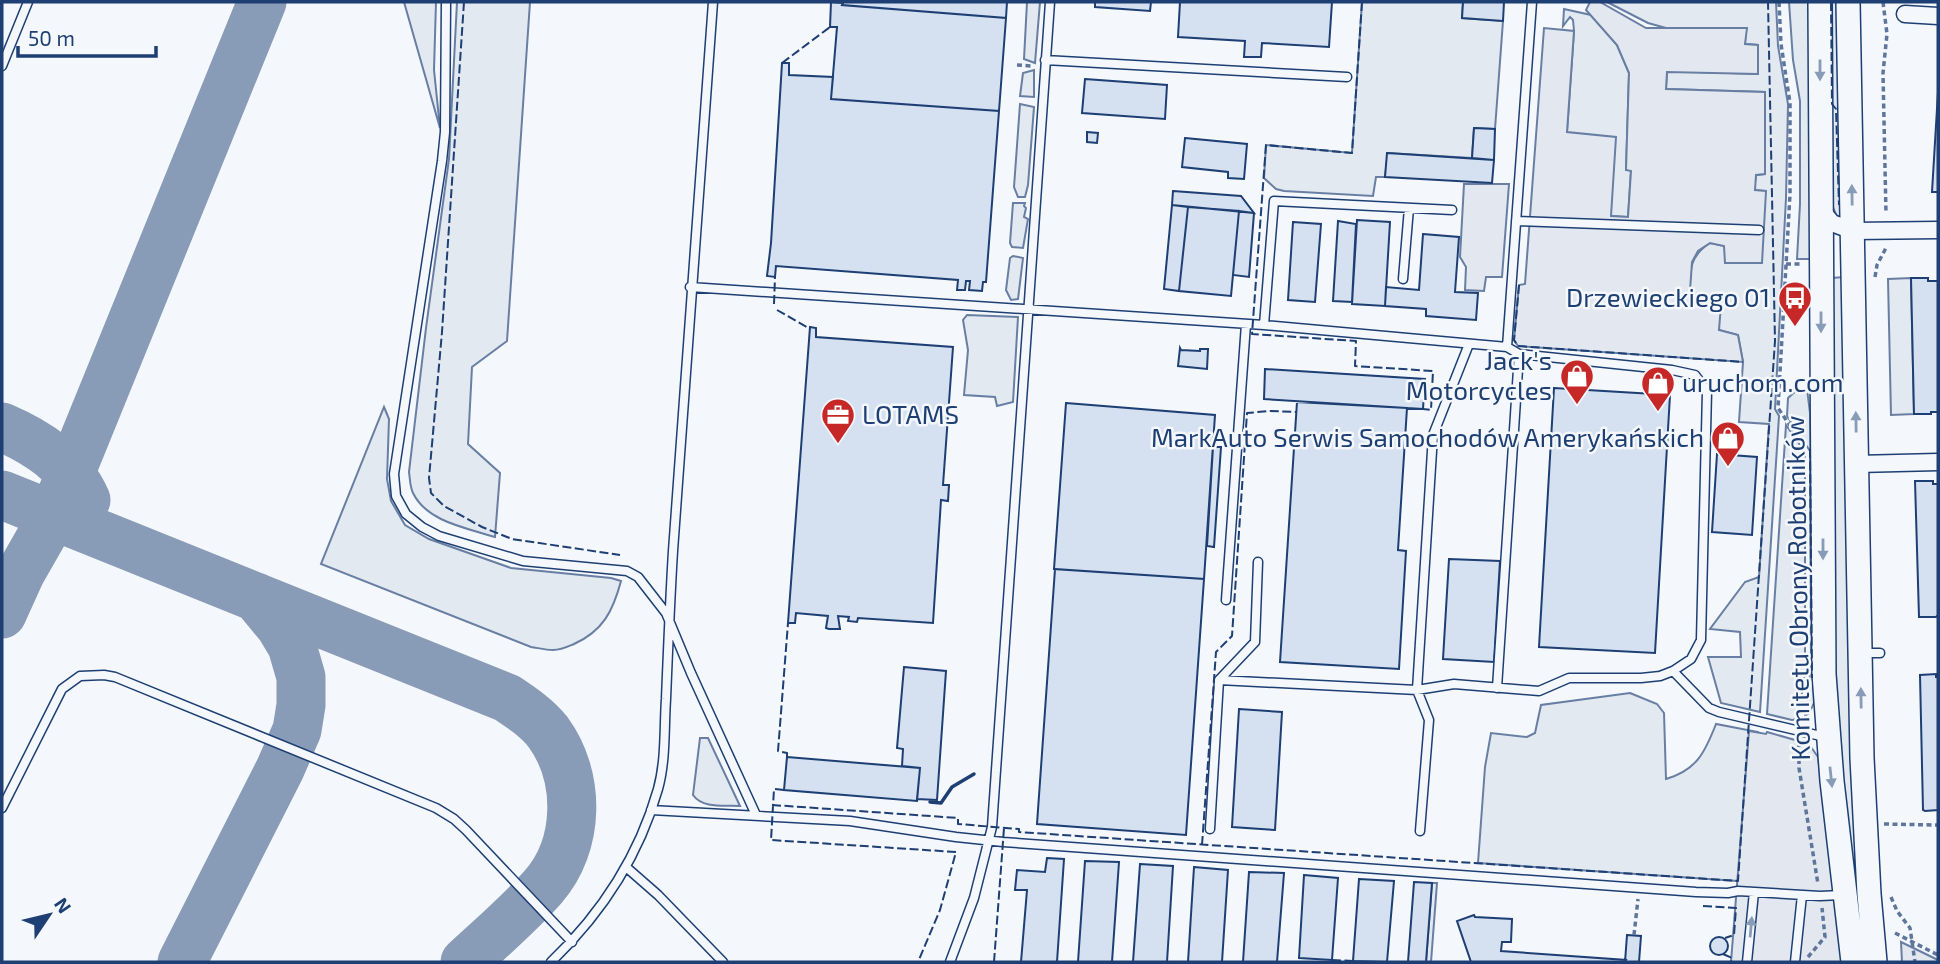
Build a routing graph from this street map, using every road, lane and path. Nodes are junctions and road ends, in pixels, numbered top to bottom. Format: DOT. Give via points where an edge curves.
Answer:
graph roads {
  1 [pos="28,2"];
  2 [pos="446,2"];
  3 [pos="713,2"];
  4 [pos="1050,2"];
  5 [pos="1532,2"];
  6 [pos="1779,2"];
  7 [pos="1820,2"];
  8 [pos="1848,2"];
  9 [pos="1883,2"];
  10 [pos="1905,14"];
  11 [pos="1938,16"];
  12 [pos="1045,60"];
  13 [pos="2,66"];
  14 [pos="1347,77"];
  15 [pos="1409,208"];
  16 [pos="1452,210"];
  17 [pos="1821,211"];
  18 [pos="1886,220"];
  19 [pos="1516,222"];
  20 [pos="1759,230"];
  21 [pos="1938,230"];
  22 [pos="1853,231"];
  23 [pos="1887,237"];
  24 [pos="1786,264"];
  25 [pos="1811,264"];
  26 [pos="1403,279"];
  27 [pos="690,287"];
  28 [pos="1874,287"];
  29 [pos="1029,309"];
  30 [pos="1246,324"];
  31 [pos="1264,325"];
  32 [pos="1469,344"];
  33 [pos="1507,347"];
  34 [pos="1519,354"];
  35 [pos="1807,451"];
  36 [pos="1938,462"];
  37 [pos="1857,464"];
  38 [pos="1258,562"];
  39 [pos="1226,600"];
  40 [pos="669,623"];
  41 [pos="1673,671"];
  42 [pos="1219,680"];
  43 [pos="1497,688"];
  44 [pos="1417,690"];
  45 [pos="1805,692"];
  46 [pos="1801,719"];
  47 [pos="1828,737"];
  48 [pos="1799,741"];
  49 [pos="2,808"];
  50 [pos="651,810"];
  51 [pos="1885,812"];
  52 [pos="756,815"];
  53 [pos="1879,823"];
  54 [pos="1885,824"];
  55 [pos="1938,825"];
  56 [pos="1210,829"];
  57 [pos="1420,831"];
  58 [pos="1885,832"];
  59 [pos="989,840"];
  60 [pos="626,867"];
  61 [pos="1818,887"];
  62 [pos="1639,888"];
  63 [pos="1754,892"];
  64 [pos="1880,894"];
  65 [pos="1802,895"];
  66 [pos="1846,895"];
  67 [pos="1822,910"];
  68 [pos="1895,933"];
  69 [pos="1634,935"];
  70 [pos="572,942"];
  71 [pos="1912,942"];
  72 [pos="1938,955"];
  73 [pos="551,962"];
  74 [pos="723,962"];
  75 [pos="950,962"];
  76 [pos="1748,962"];
  77 [pos="1794,962"];
  78 [pos="1806,962"];
  79 [pos="1853,962"];
  80 [pos="1875,962"];
  81 [pos="1915,962"];
  1 -- 13 [label="lane"];
  2 -- 40 [label="lane" via="445,132 394,474 396,496 406,514 439,536 523,561 627,571 638,577"];
  3 -- 27 [label="lane"];
  4 -- 12 [label="lane"];
  5 -- 19 [label="lane"];
  6 -- 24 [label="path" via="1790,103"];
  7 -- 17 [label="street, Komitetu Obrony Robotników, one-way"];
  22 -- 8 [label="street, one-way"];
  9 -- 18 [label="path" via="1887,34 1883,73"];
  10 -- 11 [label="street"];
  12 -- 14 [label="lane"];
  12 -- 29 [label="lane"];
  15 -- 16 [label="lane"];
  15 -- 26 [label="lane"];
  15 -- 31 [label="lane" via="1274,201"];
  17 -- 22 [label="street" via="1832,223"];
  17 -- 47 [label="street, Komitetu Obrony Robotników, one-way"];
  19 -- 20 [label="lane"];
  19 -- 33 [label="lane"];
  21 -- 22 [label="street"];
  37 -- 22 [label="street, one-way"];
  23 -- 28 [label="path"];
  24 -- 25 [label="path"];
  24 -- 35 [label="path" via="1777,408"];
  27 -- 29 [label="lane"];
  27 -- 40 [label="lane"];
  29 -- 30 [label="lane"];
  29 -- 59 [label="lane"];
  30 -- 31 [label="lane"];
  30 -- 39 [label="lane"];
  31 -- 32 [label="lane"];
  32 -- 33 [label="lane"];
  32 -- 44 [label="lane" via="1433,435"];
  33 -- 34 [label="lane"];
  34 -- 41 [label="lane" via="1672,370 1695,375 1707,391 1701,640 1691,659"];
  34 -- 43 [label="lane"];
  36 -- 37 [label="street"];
  64 -- 37 [label="street, one-way" via="1862,758 1870,653"];
  38 -- 42 [label="lane" via="1255,642"];
  40 -- 50 [label="lane" via="663,758"];
  40 -- 52 [label="lane"];
  41 -- 43 [label="lane" via="1641,678 1569,678 1539,691"];
  41 -- 47 [label="lane" via="1709,708"];
  42 -- 44 [label="lane"];
  42 -- 56 [label="lane"];
  43 -- 44 [label="lane" via="1454,684"];
  44 -- 57 [label="lane" via="1429,720"];
  45 -- 46 [label="path"];
  47 -- 66 [label="street, Komitetu Obrony Robotników, one-way"];
  48 -- 61 [label="path"];
  49 -- 70 [label="lane" via="62,689 80,676 115,677 436,808 466,830"];
  50 -- 52 [label="lane"];
  50 -- 60 [label="lane"];
  51 -- 54 [label="path"];
  52 -- 59 [label="lane" via="850,821"];
  53 -- 54 [label="path"];
  54 -- 55 [label="path"];
  54 -- 58 [label="path"];
  59 -- 62 [label="lane"];
  59 -- 75 [label="lane"];
  60 -- 70 [label="lane"];
  60 -- 74 [label="lane"];
  62 -- 63 [label="lane"];
  62 -- 69 [label="path"];
  63 -- 65 [label="lane"];
  76 -- 63 [label="lane, one-way"];
  64 -- 66 [label="lane"];
  64 -- 71 [label="path" via="1910,928"];
  64 -- 80 [label="street"];
  65 -- 66 [label="lane"];
  65 -- 77 [label="lane"];
  66 -- 79 [label="street, Komitetu Obrony Robotników"];
  67 -- 78 [label="path" via="1825,937"];
  68 -- 71 [label="path"];
  70 -- 73 [label="lane"];
  71 -- 72 [label="path"];
  71 -- 81 [label="path"];
}
